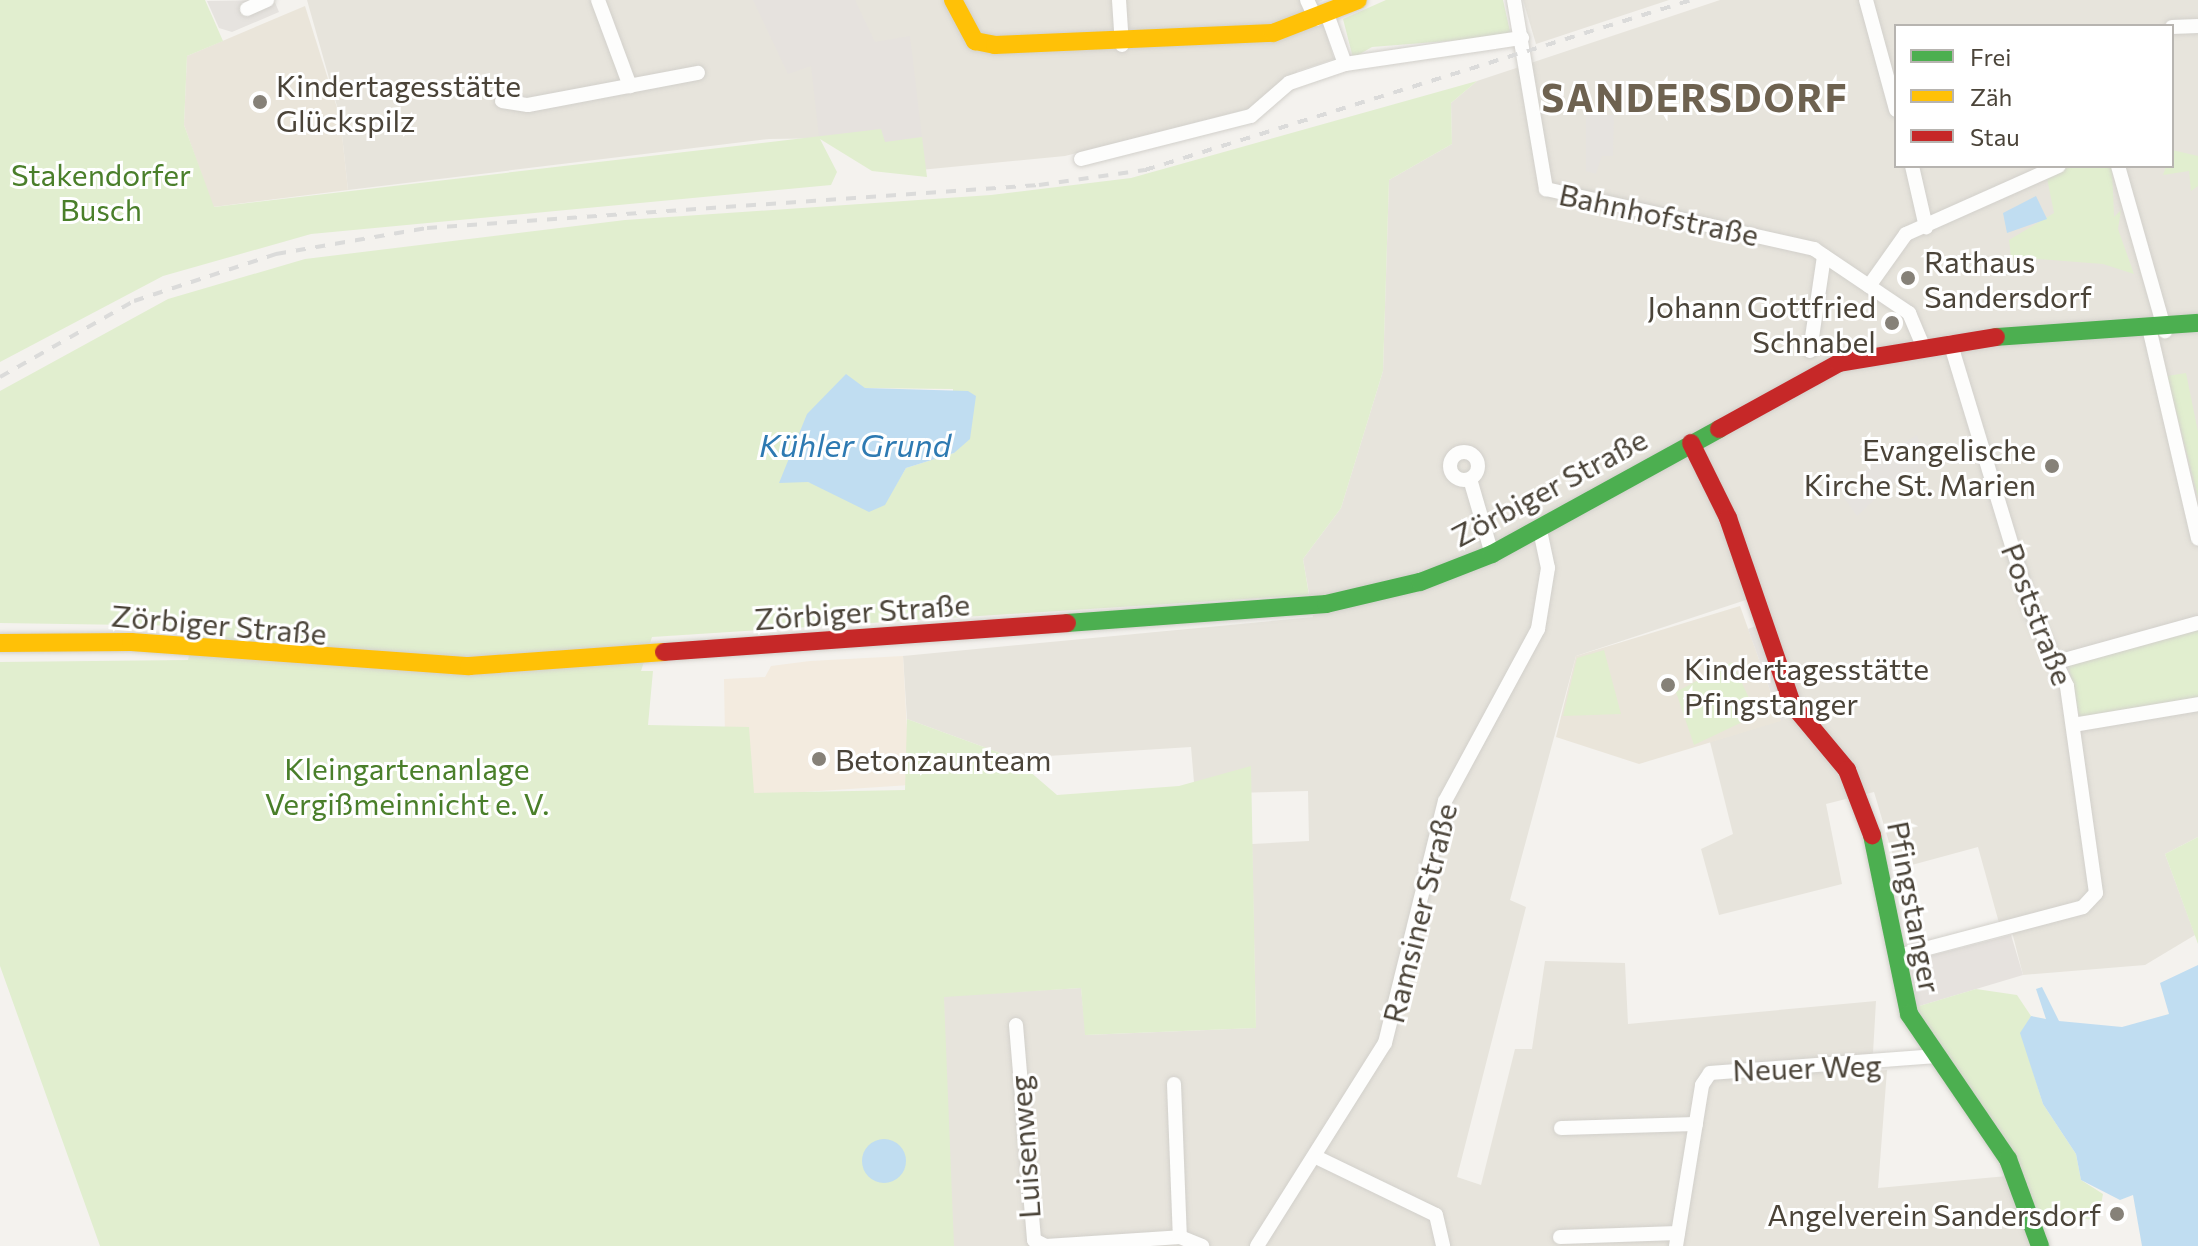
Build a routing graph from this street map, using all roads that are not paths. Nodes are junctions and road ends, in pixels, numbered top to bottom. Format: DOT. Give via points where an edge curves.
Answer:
graph roads {
  1 [pos="267,0"];
  2 [pos="598,0"];
  3 [pos="953,0"];
  4 [pos="1119,0"];
  5 [pos="1307,0"];
  6 [pos="1358,0"];
  7 [pos="1514,0"];
  8 [pos="1866,0"];
  9 [pos="247,9"];
  10 [pos="1321,17"];
  11 [pos="2198,26"];
  12 [pos="2174,27"];
  13 [pos="1122,45"];
  14 [pos="1524,46"];
  15 [pos="1345,64"];
  16 [pos="698,73"];
  17 [pos="630,86"];
  18 [pos="502,101"];
  19 [pos="1894,103"];
  20 [pos="1081,159"];
  21 [pos="1912,168"];
  22 [pos="2055,168"];
  23 [pos="2118,168"];
  24 [pos="1926,227"];
  25 [pos="1824,256"];
  26 [pos="1869,286"];
  27 [pos="2198,323"];
  28 [pos="2158,331"];
  29 [pos="1950,342"];
  30 [pos="1923,346"];
  31 [pos="1810,351"];
  32 [pos="1691,443"];
  33 [pos="1470,479"];
  34 [pos="1540,530"];
  35 [pos="2198,539"];
  36 [pos="1492,554"];
  37 [pos="2198,623"];
  38 [pos="0,643"];
  39 [pos="2057,662"];
  40 [pos="2198,704"];
  41 [pos="2073,725"];
  42 [pos="1898,956"];
  43 [pos="1016,1025"];
  44 [pos="1936,1056"];
  45 [pos="1174,1084"];
  46 [pos="1696,1124"];
  47 [pos="1561,1128"];
  48 [pos="1316,1157"];
  49 [pos="1180,1237"];
  50 [pos="1560,1237"];
  51 [pos="1677,1239"];
  52 [pos="1202,1246"];
  53 [pos="1257,1246"];
  54 [pos="1443,1246"];
  55 [pos="2040,1246"];
  1 -- 9 [label="street"];
  2 -- 17 [label="street"];
  3 -- 13 [label="street" via="975,41"];
  4 -- 13 [label="street"];
  5 -- 10 [label="street"];
  6 -- 10 [label="street"];
  7 -- 14 [label="street, Bahnhofstraße"];
  8 -- 19 [label="street"];
  10 -- 13 [label="street" via="1273,33"];
  10 -- 15 [label="street"];
  11 -- 12 [label="street"];
  14 -- 15 [label="street"];
  14 -- 25 [label="street, Bahnhofstraße" via="1538,175 1546,189"];
  15 -- 20 [label="street" via="1289,83 1251,116"];
  16 -- 17 [label="street"];
  17 -- 18 [label="street" via="528,105"];
  21 -- 24 [label="street"];
  22 -- 24 [label="street"];
  23 -- 28 [label="street"];
  24 -- 26 [label="street" via="1906,234"];
  25 -- 26 [label="street, Bahnhofstraße"];
  25 -- 31 [label="street"];
  26 -- 30 [label="street, Bahnhofstraße" via="1909,313"];
  27 -- 28 [label="street, Zörbiger Straße"];
  28 -- 29 [label="street, Zörbiger Straße"];
  28 -- 35 [label="street"];
  29 -- 30 [label="street, Zörbiger Straße"];
  29 -- 39 [label="street, Poststraße" via="2033,615"];
  30 -- 32 [label="street, Zörbiger Straße" via="1815,372"];
  32 -- 34 [label="street, Zörbiger Straße"];
  32 -- 42 [label="street, Pfingstanger" via="1728,518 1792,704 1862,799"];
  33 -- 36 [label="street"];
  34 -- 36 [label="street, Zörbiger Straße"];
  34 -- 48 [label="street, Ramsiner Straße" via="1549,560 1538,629 1445,801 1385,1043"];
  36 -- 38 [label="street, Zörbiger Straße" via="1392,590 1284,610 514,663 369,664 160,644"];
  37 -- 39 [label="street"];
  39 -- 41 [label="street, Poststraße"];
  40 -- 41 [label="street"];
  41 -- 42 [label="street, Poststraße" via="2096,893 2083,907"];
  42 -- 44 [label="street, Pfingstanger" via="1902,999"];
  43 -- 49 [label="street, Luisenweg" via="1034,1240 1046,1246"];
  44 -- 46 [label="street, Neuer Weg" via="1716,1071 1702,1085"];
  44 -- 55 [label="street, Pfingstanger" via="2008,1159"];
  45 -- 49 [label="street"];
  46 -- 47 [label="street"];
  46 -- 51 [label="street, Neuer Weg"];
  48 -- 53 [label="street, Ramsiner Straße"];
  48 -- 54 [label="street" via="1436,1215"];
  49 -- 52 [label="street, Luisenweg"];
  50 -- 51 [label="street"];
}
